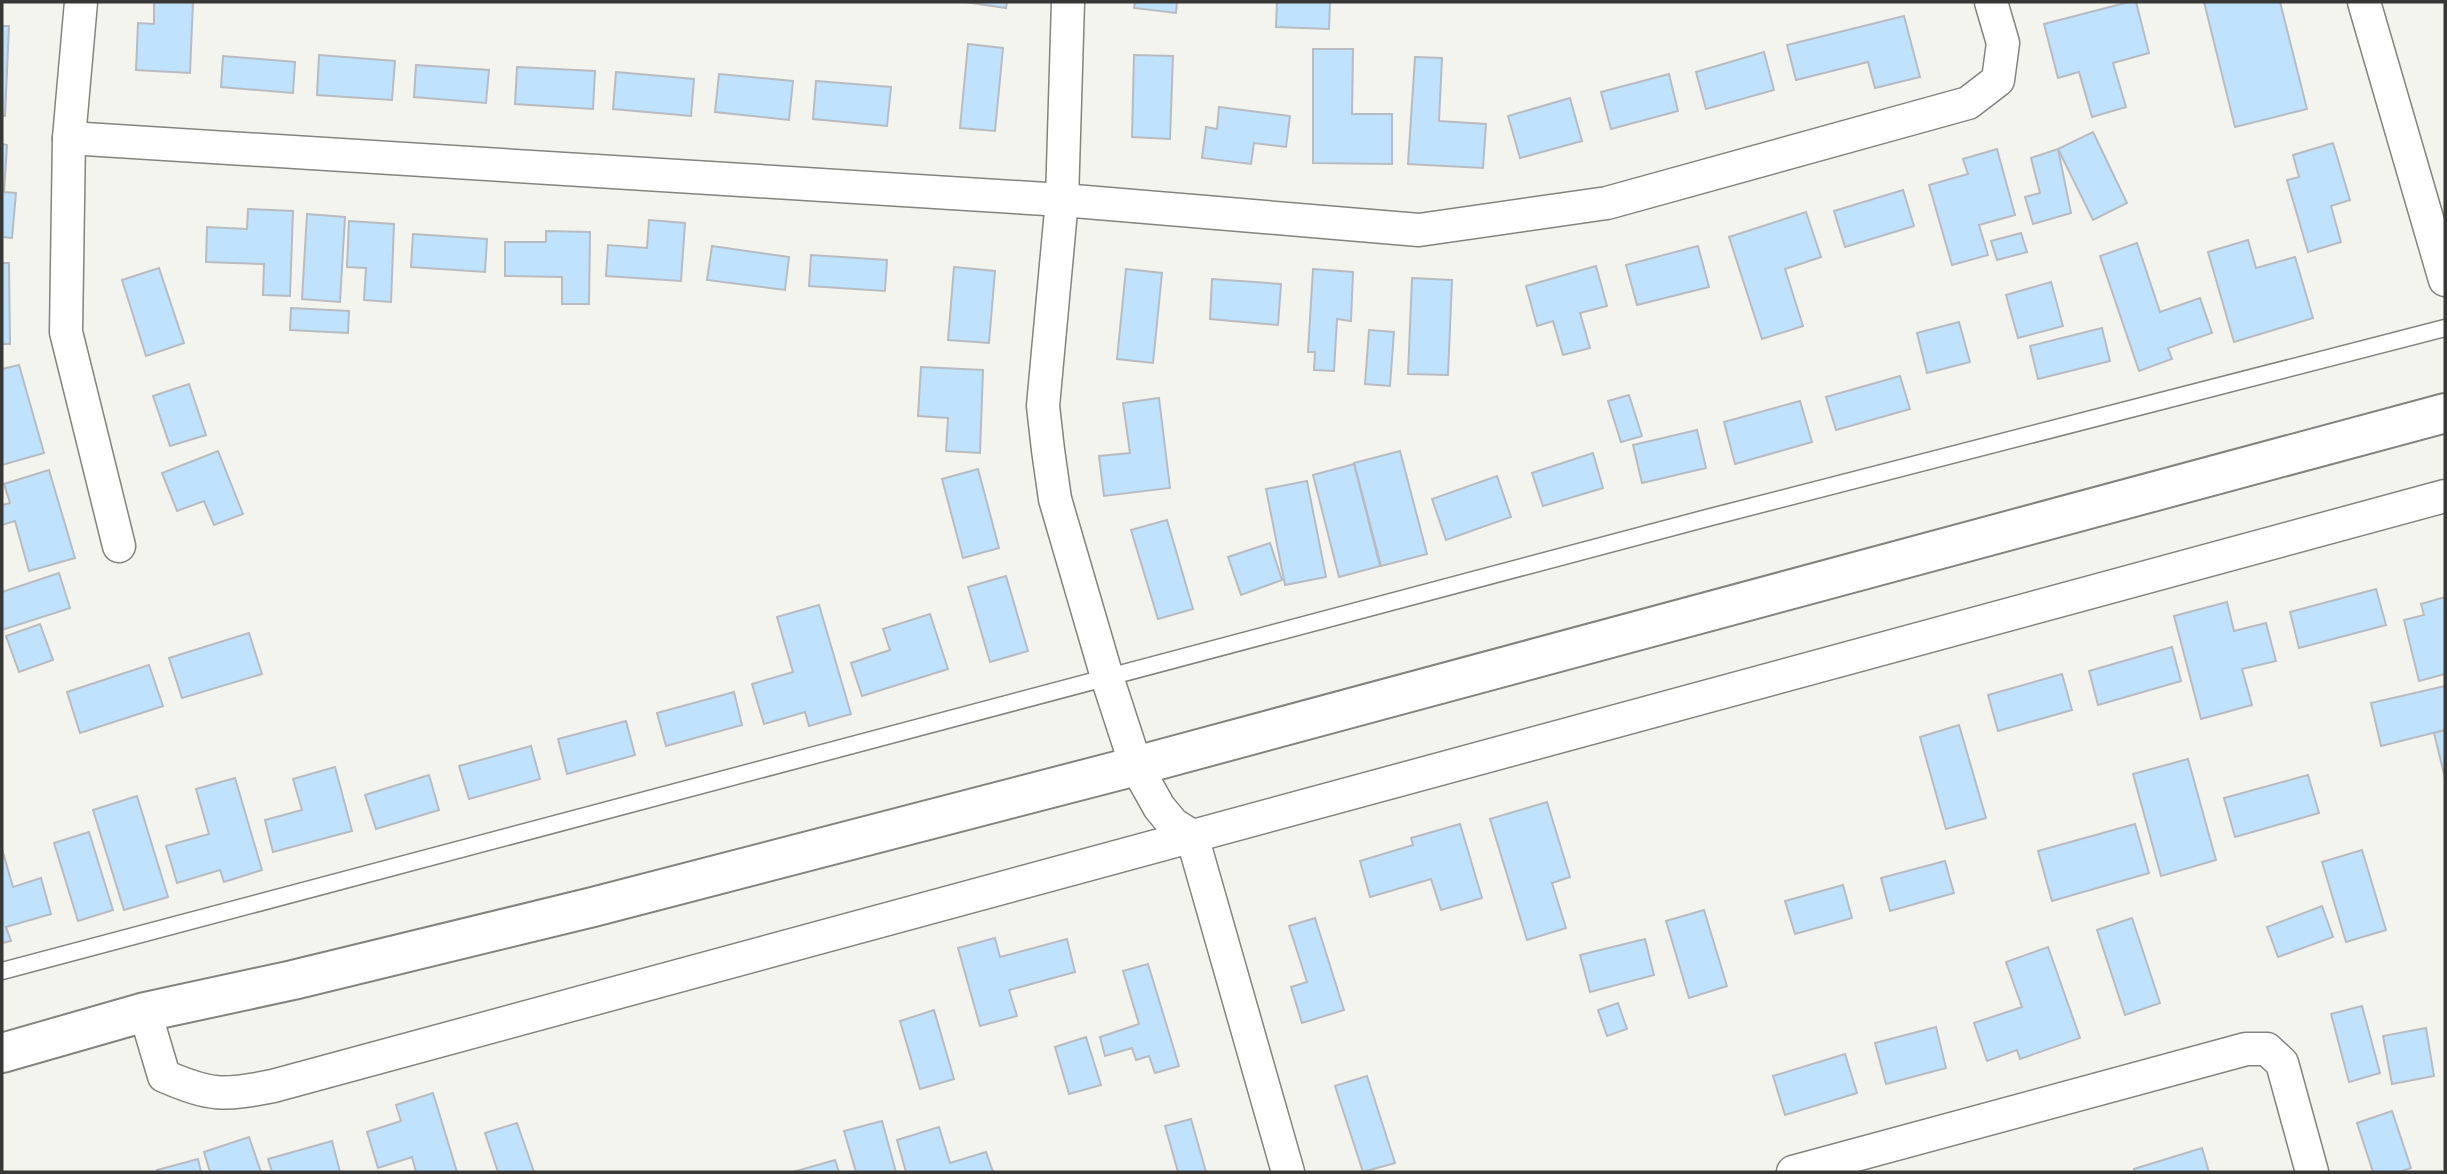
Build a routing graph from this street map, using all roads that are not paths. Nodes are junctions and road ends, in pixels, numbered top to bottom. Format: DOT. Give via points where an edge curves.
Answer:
graph roads {
  1 [pos="81,2"];
  2 [pos="1068,2"];
  3 [pos="1991,2"];
  4 [pos="2364,2"];
  5 [pos="69,138"];
  6 [pos="1062,200"];
  7 [pos="2445,280"];
  8 [pos="2445,328"];
  9 [pos="2445,413"];
  10 [pos="2445,496"];
  11 [pos="119,546"];
  12 [pos="1107,677"];
  13 [pos="1136,766"];
  14 [pos="1192,836"];
  15 [pos="2,971"];
  16 [pos="145,1012"];
  17 [pos="2,1053"];
  18 [pos="1288,1172"];
  19 [pos="1793,1172"];
  20 [pos="2312,1172"];
  1 -- 5 [label="street"];
  2 -- 6 [label="street"];
  3 -- 6 [label="street" via="2003,43 1998,80 1968,103 1607,203 1419,230"];
  4 -- 7 [label="street"];
  5 -- 6 [label="street"];
  5 -- 11 [label="street" via="66,332"];
  6 -- 12 [label="street" via="1043,406 1055,499"];
  8 -- 12 [label="lane"];
  9 -- 13 [label="street"];
  10 -- 14 [label="street"];
  12 -- 13 [label="street"];
  12 -- 15 [label="lane"];
  13 -- 14 [label="street" via="1159,807 1173,824"];
  13 -- 16 [label="street" via="593,907"];
  14 -- 16 [label="street" via="232,1094 199,1091 164,1076"];
  14 -- 18 [label="street"];
  16 -- 17 [label="street"];
  19 -- 20 [label="street" via="2246,1049 2267,1049 2282,1063"];
}
